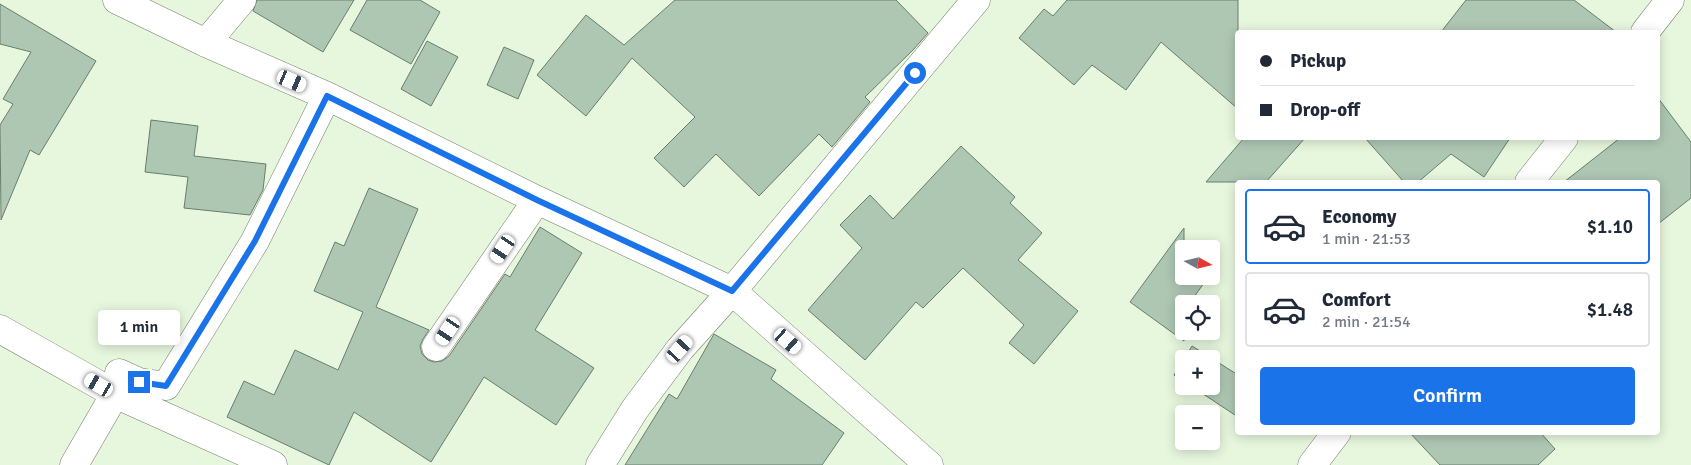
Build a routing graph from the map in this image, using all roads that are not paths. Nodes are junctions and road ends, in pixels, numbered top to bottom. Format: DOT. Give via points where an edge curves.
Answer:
graph roads {
  1 [pos="117,0"];
  2 [pos="242,0"];
  3 [pos="976,0"];
  4 [pos="1670,0"];
  5 [pos="1647,30"];
  6 [pos="206,43"];
  7 [pos="327,96"];
  8 [pos="1562,140"];
  9 [pos="1531,180"];
  10 [pos="537,200"];
  11 [pos="732,291"];
  12 [pos="0,329"];
  13 [pos="436,347"];
  14 [pos="116,394"];
  15 [pos="1335,435"];
  16 [pos="74,465"];
  17 [pos="273,465"];
  18 [pos="600,465"];
  19 [pos="929,465"];
  20 [pos="1312,465"];
  1 -- 6 [label="street"];
  2 -- 6 [label="street"];
  3 -- 11 [label="street"];
  4 -- 5 [label="street"];
  6 -- 7 [label="street"];
  7 -- 10 [label="street"];
  7 -- 14 [label="street" via="255,241 166,386 139,382 119,374"];
  8 -- 9 [label="street"];
  10 -- 11 [label="street"];
  10 -- 13 [label="street"];
  11 -- 18 [label="street" via="680,349 635,409"];
  11 -- 19 [label="street"];
  12 -- 14 [label="street"];
  14 -- 16 [label="street"];
  14 -- 17 [label="street"];
  15 -- 20 [label="street"];
}
